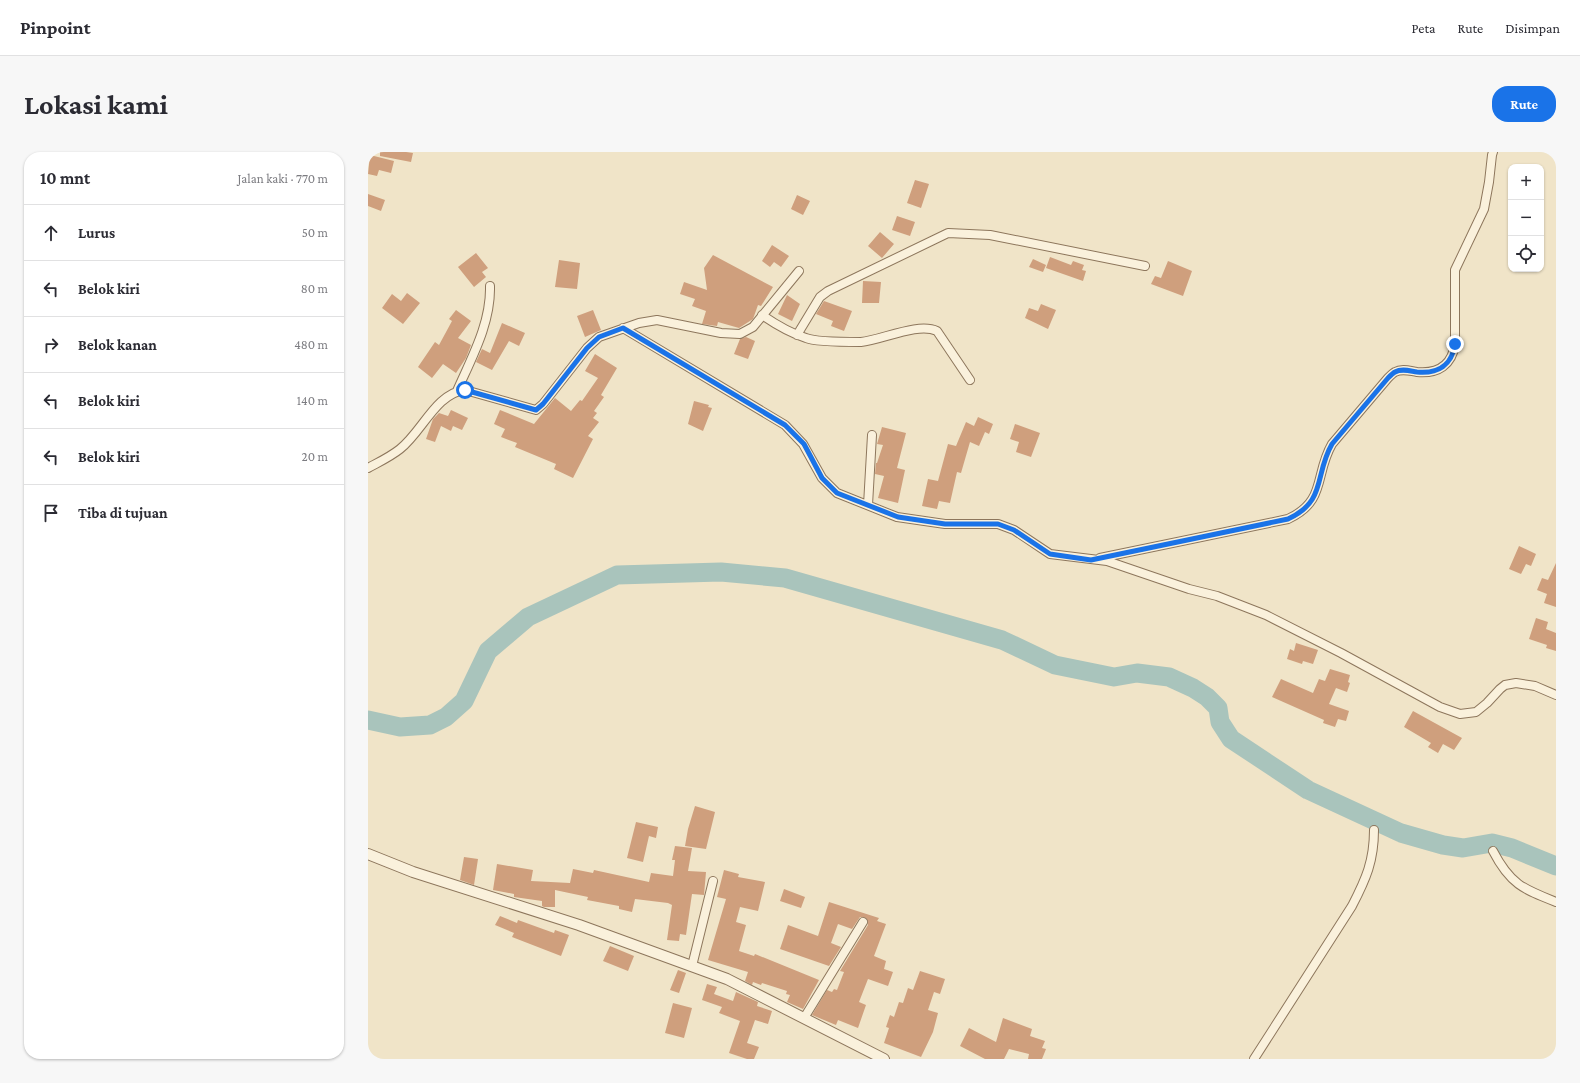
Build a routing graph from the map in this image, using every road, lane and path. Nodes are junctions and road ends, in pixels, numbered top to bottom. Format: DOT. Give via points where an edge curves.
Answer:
graph roads {
  1 [pos="1493,152"];
  2 [pos="1145,266"];
  3 [pos="799,271"];
  4 [pos="490,286"];
  5 [pos="762,315"];
  6 [pos="623,328"];
  7 [pos="797,335"];
  8 [pos="970,380"];
  9 [pos="457,391"];
  10 [pos="872,435"];
  11 [pos="368,468"];
  12 [pos="868,506"];
  13 [pos="1091,560"];
  14 [pos="1556,695"];
  15 [pos="1374,830"];
  16 [pos="1493,851"];
  17 [pos="368,854"];
  18 [pos="713,881"];
  19 [pos="1556,902"];
  20 [pos="862,922"];
  21 [pos="692,966"];
  22 [pos="804,1018"];
  23 [pos="884,1059"];
  24 [pos="1254,1059"];
  1 -- 13 [label="street" via="1484,209 1455,270 1453,355 1449,362 1430,372 1396,371 1388,378 1332,444 1326,454 1316,494 1309,506 1300,514 1288,519"];
  2 -- 7 [label="street" via="990,235 948,233 820,297"];
  3 -- 5 [label="street"];
  4 -- 9 [label="street" via="486,322"];
  5 -- 6 [label="street" via="748,330 733,334 657,320"];
  5 -- 7 [label="street"];
  6 -- 9 [label="street" via="599,337 587,348 536,410 465,390"];
  6 -- 12 [label="street" via="785,425 804,444 822,478 831,489"];
  7 -- 8 [label="street" via="807,339 862,342 916,330 937,331"];
  9 -- 11 [label="street" via="445,397 401,449"];
  10 -- 12 [label="street"];
  12 -- 13 [label="street" via="898,517 945,524 998,524 1014,530 1050,554"];
  13 -- 14 [label="street" via="1107,561 1217,596 1266,615 1440,707 1460,714 1476,712 1505,685 1516,683 1535,686"];
  15 -- 24 [label="street" via="1374,852 1362,888"];
  16 -- 19 [label="street" via="1510,879 1528,891"];
  17 -- 21 [label="street" via="413,872 579,925"];
  18 -- 21 [label="street"];
  20 -- 22 [label="street"];
  21 -- 22 [label="street" via="727,978"];
  22 -- 23 [label="street"];
}
